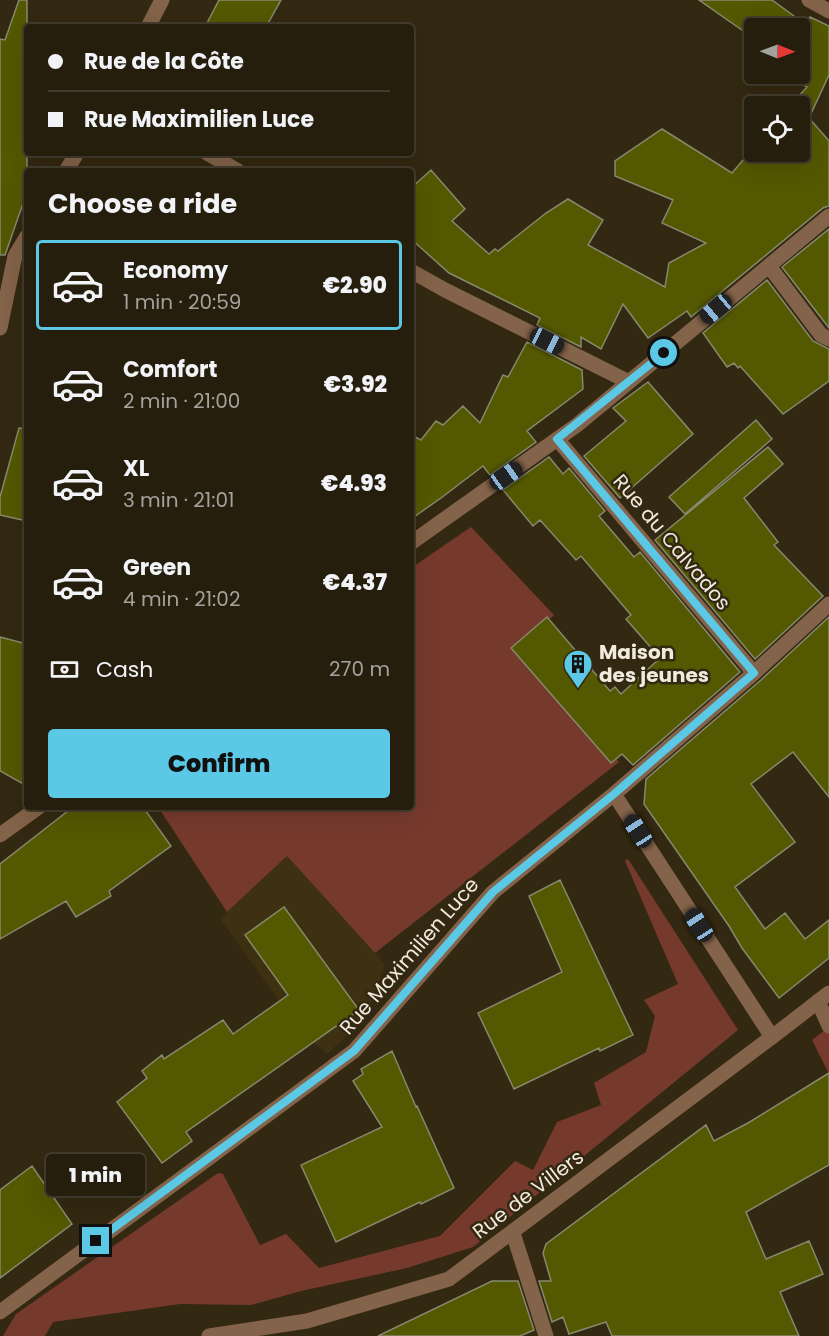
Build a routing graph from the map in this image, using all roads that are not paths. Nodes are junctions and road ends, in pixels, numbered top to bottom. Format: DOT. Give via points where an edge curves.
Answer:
graph roads {
  1 [pos="162,0"];
  2 [pos="809,0"];
  3 [pos="829,11"];
  4 [pos="150,24"];
  5 [pos="212,156"];
  6 [pos="233,168"];
  7 [pos="829,216"];
  8 [pos="24,241"];
  9 [pos="769,266"];
  10 [pos="5,271"];
  11 [pos="414,273"];
  12 [pos="0,328"];
  13 [pos="829,339"];
  14 [pos="629,382"];
  15 [pos="557,439"];
  16 [pos="414,541"];
  17 [pos="829,604"];
  18 [pos="754,673"];
  19 [pos="614,794"];
  20 [pos="35,810"];
  21 [pos="0,835"];
  22 [pos="823,997"];
  23 [pos="829,1026"];
  24 [pos="772,1037"];
  25 [pos="513,1233"];
  26 [pos="0,1312"];
  27 [pos="209,1336"];
  28 [pos="546,1336"];
  1 -- 4 [label="street"];
  2 -- 3 [label="street"];
  5 -- 6 [label="street"];
  7 -- 9 [label="street"];
  8 -- 10 [label="street"];
  9 -- 13 [label="street" via="821,334"];
  9 -- 14 [label="street"];
  10 -- 12 [label="street"];
  11 -- 14 [label="street"];
  14 -- 15 [label="street"];
  15 -- 16 [label="street"];
  15 -- 18 [label="street, Rue du Calvados"];
  17 -- 18 [label="street, Rue Maximilien Luce"];
  18 -- 19 [label="street, Rue Maximilien Luce"];
  19 -- 24 [label="street"];
  19 -- 26 [label="street, Rue Maximilien Luce" via="493,892 354,1051"];
  20 -- 21 [label="street"];
  22 -- 23 [label="street"];
  22 -- 24 [label="street, Rue de Villers"];
  24 -- 25 [label="street, Rue de Villers"];
  25 -- 27 [label="street, Rue de Villers" via="449,1279 307,1321"];
  25 -- 28 [label="street"];
}
